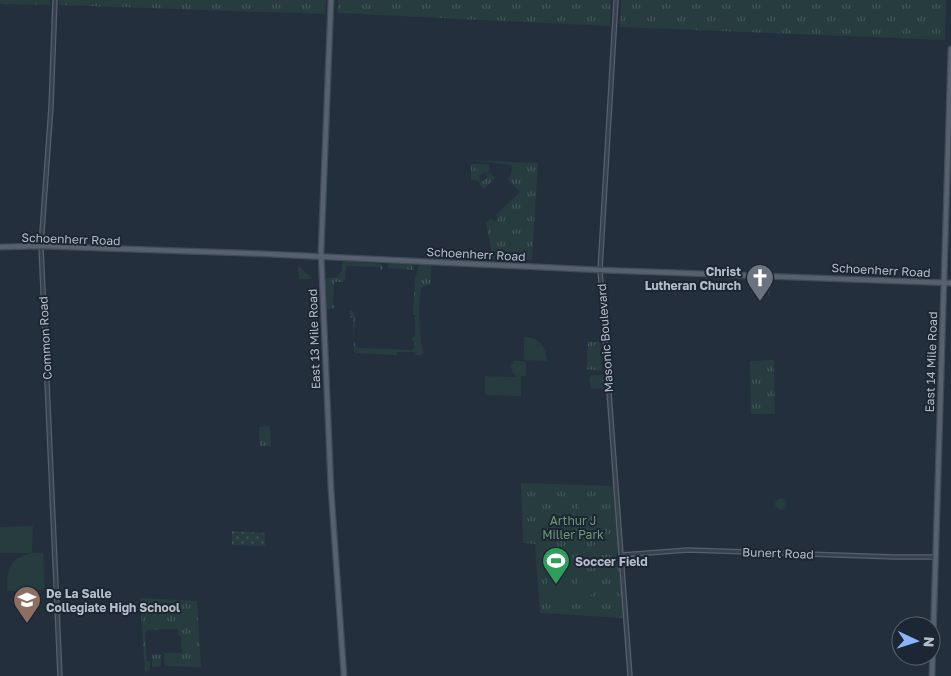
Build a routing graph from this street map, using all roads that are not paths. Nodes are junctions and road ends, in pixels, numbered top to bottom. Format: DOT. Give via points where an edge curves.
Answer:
graph roads {
  1 [pos="55,0"];
  2 [pos="331,0"];
  3 [pos="616,0"];
  4 [pos="951,48"];
  5 [pos="41,246"];
  6 [pos="0,247"];
  7 [pos="321,257"];
  8 [pos="600,270"];
  9 [pos="944,282"];
  10 [pos="951,282"];
  11 [pos="621,555"];
  12 [pos="935,557"];
  13 [pos="60,676"];
  14 [pos="344,676"];
  15 [pos="630,676"];
  16 [pos="932,676"];
  1 -- 5 [label="street, Common Road" via="52,98"];
  2 -- 7 [label="main road, East 13 Mile Road"];
  3 -- 8 [label="street, Masonic Boulevard"];
  4 -- 9 [label="main road, East 14 Mile Road"];
  5 -- 6 [label="main road, Schoenherr Road"];
  5 -- 7 [label="main road, Schoenherr Road"];
  5 -- 13 [label="street, Common Road"];
  7 -- 8 [label="main road, Schoenherr Road"];
  7 -- 14 [label="main road, East 13 Mile Road"];
  8 -- 9 [label="main road, Schoenherr Road"];
  8 -- 11 [label="street, Masonic Boulevard"];
  9 -- 10 [label="main road, Schoenherr Road"];
  9 -- 12 [label="main road, East 14 Mile Road"];
  11 -- 12 [label="street, Bunert Road" via="690,550"];
  11 -- 15 [label="street, Masonic Boulevard"];
  12 -- 16 [label="main road, East 14 Mile Road"];
}
